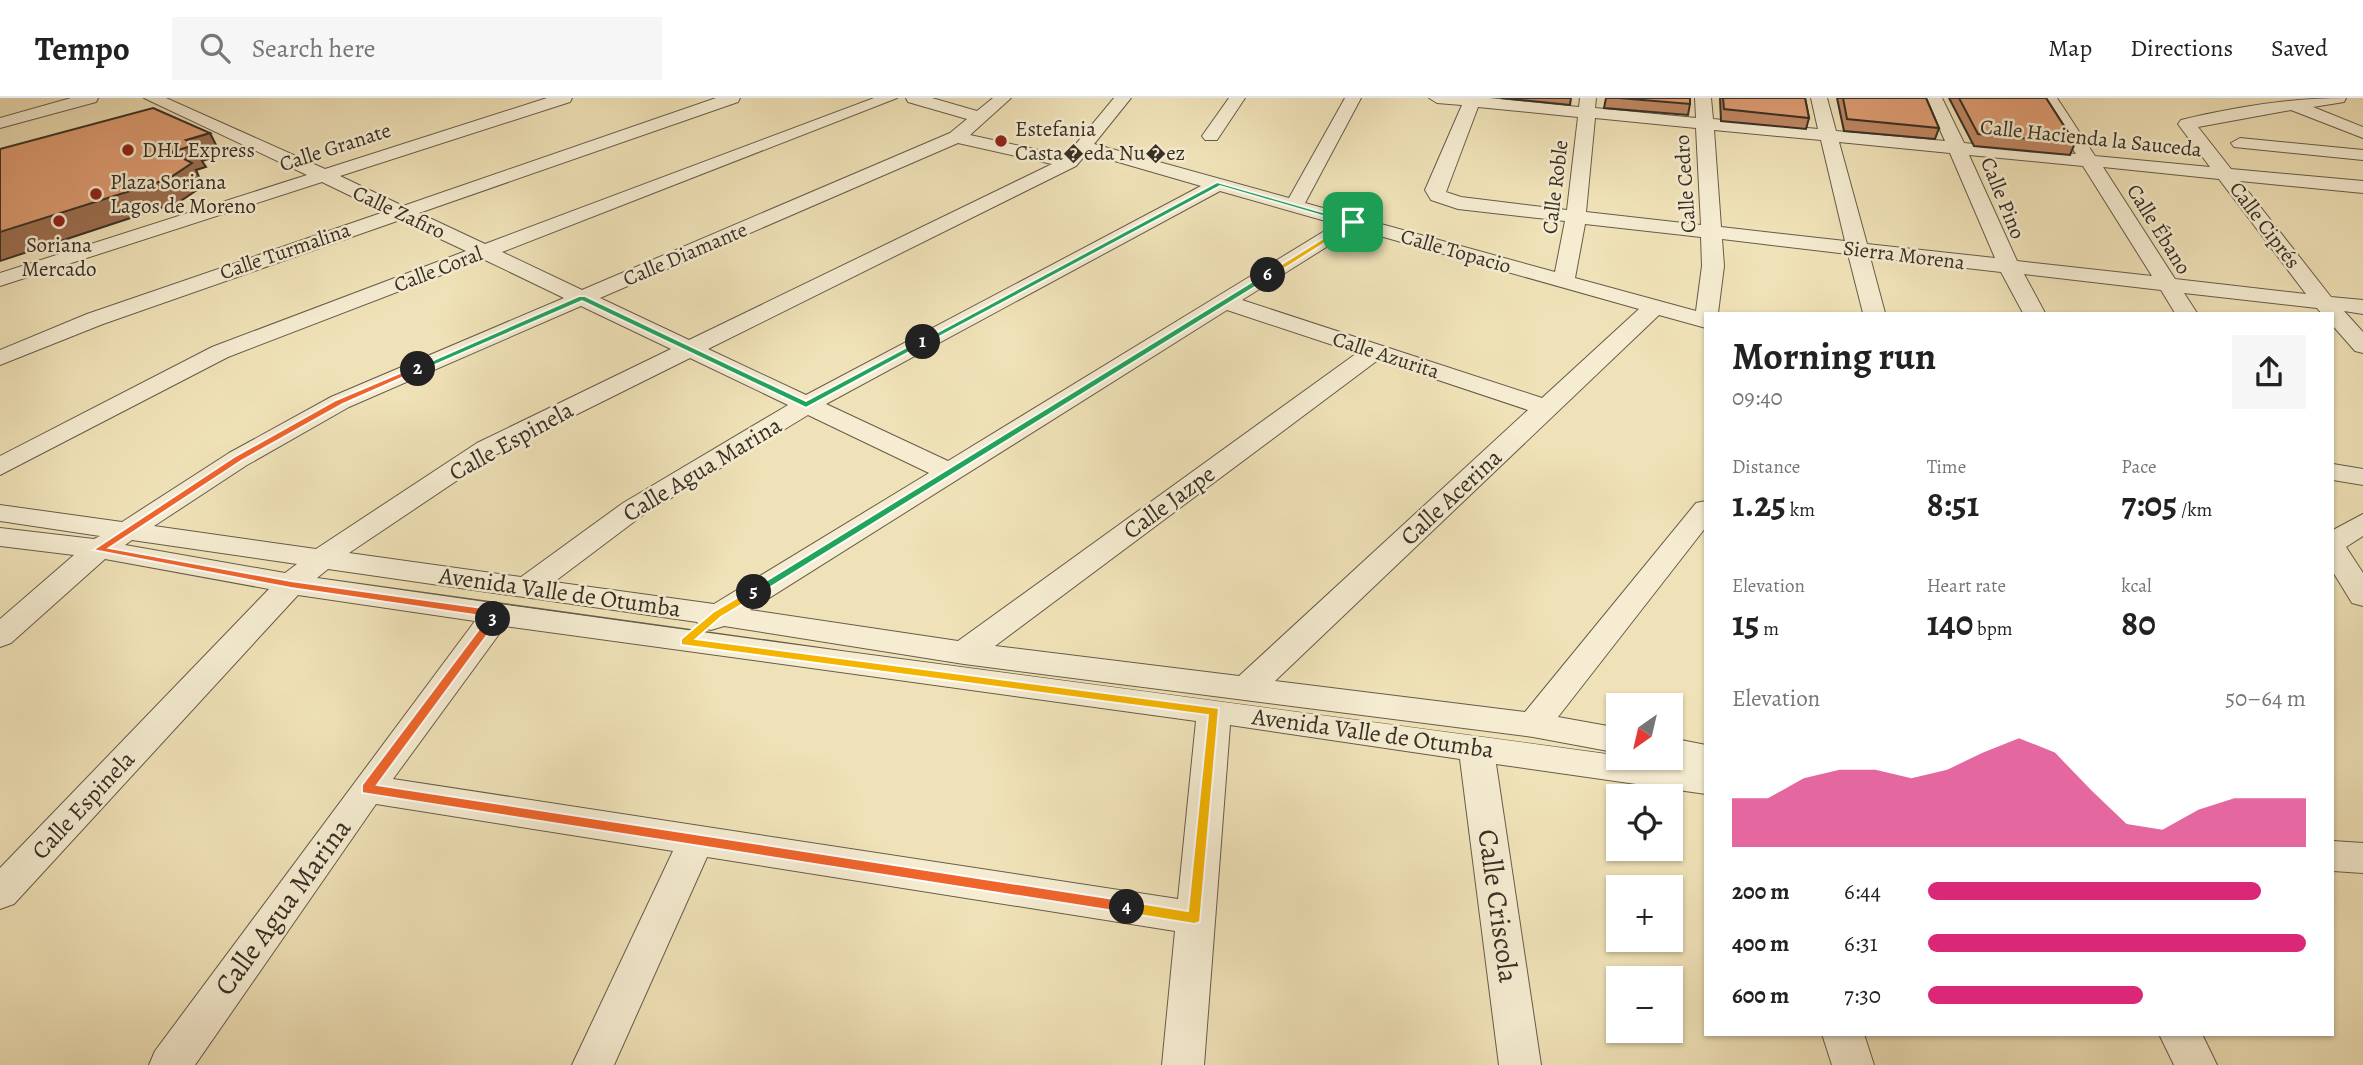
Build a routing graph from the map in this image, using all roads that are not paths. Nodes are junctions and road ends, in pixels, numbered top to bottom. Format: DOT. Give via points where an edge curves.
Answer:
graph roads {
  1 [pos="37,98"];
  2 [pos="90,98"];
  3 [pos="152,98"];
  4 [pos="564,98"];
  5 [pos="732,98"];
  6 [pos="889,98"];
  7 [pos="914,98"];
  8 [pos="1003,98"];
  9 [pos="1123,98"];
  10 [pos="1237,98"];
  11 [pos="1353,98"];
  12 [pos="1437,98"];
  13 [pos="1703,98"];
  14 [pos="1819,98"];
  15 [pos="1934,98"];
  16 [pos="2049,98"];
  17 [pos="2338,98"];
  18 [pos="1473,100"];
  19 [pos="501,102"];
  20 [pos="2193,102"];
  21 [pos="1587,105"];
  22 [pos="2292,105"];
  23 [pos="0,107"];
  24 [pos="523,111"];
  25 [pos="2224,115"];
  26 [pos="981,118"];
  27 [pos="0,122"];
  28 [pos="1704,124"];
  29 [pos="2363,133"];
  30 [pos="1212,136"];
  31 [pos="1829,136"];
  32 [pos="956,137"];
  33 [pos="2240,143"];
  34 [pos="1958,148"];
  35 [pos="1077,154"];
  36 [pos="2363,155"];
  37 [pos="2091,161"];
  38 [pos="2226,174"];
  39 [pos="322,175"];
  40 [pos="1219,184"];
  41 [pos="2335,184"];
  42 [pos="2363,187"];
  43 [pos="2363,199"];
  44 [pos="1294,206"];
  45 [pos="399,211"];
  46 [pos="1576,217"];
  47 [pos="1353,222"];
  48 [pos="1712,232"];
  49 [pos="1858,249"];
  50 [pos="483,251"];
  51 [pos="2008,268"];
  52 [pos="0,280"];
  53 [pos="1564,281"];
  54 [pos="2166,284"];
  55 [pos="582,298"];
  56 [pos="1225,302"];
  57 [pos="2324,303"];
  58 [pos="1654,307"];
  59 [pos="2363,307"];
  60 [pos="1707,312"];
  61 [pos="1874,312"];
  62 [pos="2033,312"];
  63 [pos="2185,312"];
  64 [pos="2332,312"];
  65 [pos="2334,314"];
  66 [pos="1704,318"];
  67 [pos="2363,346"];
  68 [pos="689,349"];
  69 [pos="1375,351"];
  70 [pos="0,358"];
  71 [pos="806,405"];
  72 [pos="1546,408"];
  73 [pos="0,467"];
  74 [pos="949,472"];
  75 [pos="2334,472"];
  76 [pos="2363,477"];
  77 [pos="1704,511"];
  78 [pos="0,513"];
  79 [pos="2363,523"];
  80 [pos="128,530"];
  81 [pos="0,537"];
  82 [pos="2334,542"];
  83 [pos="99,550"];
  84 [pos="2334,552"];
  85 [pos="324,557"];
  86 [pos="291,584"];
  87 [pos="526,588"];
  88 [pos="2363,596"];
  89 [pos="497,614"];
  90 [pos="717,615"];
  91 [pos="0,636"];
  92 [pos="685,642"];
  93 [pos="964,653"];
  94 [pos="1248,687"];
  95 [pos="1214,711"];
  96 [pos="1533,725"];
  97 [pos="1606,739"];
  98 [pos="1476,747"];
  99 [pos="1684,754"];
  100 [pos="1704,758"];
  101 [pos="1704,781"];
  102 [pos="367,789"];
  103 [pos="697,839"];
  104 [pos="2334,856"];
  105 [pos="2363,858"];
  106 [pos="0,893"];
  107 [pos="1195,918"];
  108 [pos="1844,1036"];
  109 [pos="2180,1036"];
  110 [pos="170,1065"];
  111 [pos="593,1065"];
  112 [pos="1183,1065"];
  113 [pos="1520,1065"];
  114 [pos="1853,1065"];
  115 [pos="2196,1065"];
  1 -- 23 [label="street"];
  2 -- 27 [label="street"];
  3 -- 39 [label="street, Calle Zafiro"];
  4 -- 24 [label="street, Calle Granate"];
  5 -- 45 [label="street, Calle Turmalina"];
  6 -- 50 [label="street, Calle Coral"];
  7 -- 26 [label="street"];
  8 -- 26 [label="street, Calle Diamante"];
  9 -- 35 [label="street"];
  10 -- 30 [label="street"];
  11 -- 44 [label="street"];
  12 -- 18 [label="street, Calle Hacienda la Sauceda"];
  13 -- 28 [label="street, Calle Cedro"];
  14 -- 31 [label="street"];
  15 -- 34 [label="street, Calle Pino"];
  16 -- 37 [label="street, Calle Ébano"];
  17 -- 22 [label="street, Calle Ciprés"];
  18 -- 21 [label="street, Calle Hacienda la Sauceda"];
  18 -- 46 [label="street, Sierra Morena" via="1435,190 1445,200"];
  19 -- 24 [label="street"];
  20 -- 25 [label="street"];
  21 -- 28 [label="street, Calle Hacienda la Sauceda"];
  21 -- 46 [label="street, Calle Roble"];
  22 -- 25 [label="street, Calle Ciprés"];
  22 -- 29 [label="street"];
  24 -- 39 [label="street, Calle Granate"];
  25 -- 38 [label="street, Calle Ciprés" via="2187,124"];
  26 -- 32 [label="street, Calle Diamante"];
  28 -- 31 [label="street, Calle Hacienda la Sauceda"];
  28 -- 48 [label="street, Calle Cedro"];
  31 -- 34 [label="street, Calle Hacienda la Sauceda"];
  31 -- 49 [label="street"];
  32 -- 35 [label="street, Calle Topacio"];
  32 -- 55 [label="street, Calle Diamante"];
  33 -- 36 [label="street"];
  34 -- 37 [label="street, Calle Hacienda la Sauceda"];
  34 -- 51 [label="street, Calle Pino"];
  35 -- 40 [label="street, Calle Topacio"];
  35 -- 68 [label="street, Calle Espinela"];
  37 -- 38 [label="street, Calle Hacienda la Sauceda"];
  37 -- 54 [label="street, Calle Ébano"];
  38 -- 41 [label="street, Calle Hacienda la Sauceda"];
  38 -- 57 [label="street, Calle Ciprés"];
  39 -- 45 [label="street, Calle Zafiro"];
  39 -- 52 [label="street, Calle Granate"];
  40 -- 44 [label="street, Calle Topacio"];
  40 -- 71 [label="street, Calle Agua Marina"];
  41 -- 42 [label="street, Calle Hacienda la Sauceda"];
  41 -- 43 [label="street"];
  44 -- 47 [label="street, Calle Topacio"];
  45 -- 50 [label="street, Calle Zafiro"];
  45 -- 70 [label="street, Calle Turmalina" via="95,318"];
  46 -- 48 [label="street, Sierra Morena"];
  46 -- 53 [label="street, Calle Roble"];
  47 -- 53 [label="street, Calle Topacio"];
  47 -- 56 [label="street"];
  48 -- 49 [label="street, Sierra Morena"];
  48 -- 60 [label="street, Calle Cedro"];
  49 -- 51 [label="street, Sierra Morena"];
  49 -- 61 [label="street"];
  50 -- 55 [label="street, Calle Zafiro"];
  50 -- 73 [label="street, Calle Coral" via="220,352"];
  51 -- 54 [label="street, Sierra Morena"];
  51 -- 62 [label="street, Calle Pino"];
  53 -- 58 [label="street, Calle Topacio"];
  54 -- 57 [label="street, Sierra Morena"];
  54 -- 63 [label="street, Calle Ébano"];
  55 -- 68 [label="street, Calle Zafiro"];
  55 -- 80 [label="street, Calle Diamante" via="340,402 238,459"];
  56 -- 69 [label="street, Calle Azurita"];
  56 -- 74 [label="street"];
  57 -- 59 [label="street, Sierra Morena"];
  57 -- 64 [label="street, Calle Ciprés"];
  58 -- 66 [label="street, Calle Topacio"];
  58 -- 72 [label="street, Calle Acerina"];
  65 -- 67 [label="street, Calle Ciprés"];
  68 -- 71 [label="street, Calle Zafiro"];
  68 -- 85 [label="street, Calle Espinela" via="486,449"];
  69 -- 72 [label="street, Calle Azurita"];
  69 -- 93 [label="street, Calle Jazpe"];
  71 -- 74 [label="street, Calle Zafiro"];
  71 -- 87 [label="street, Calle Agua Marina" via="633,509"];
  72 -- 94 [label="street, Calle Acerina"];
  74 -- 90 [label="street"];
  75 -- 76 [label="street"];
  77 -- 96 [label="street"];
  78 -- 80 [label="street, Avenida Valle de Otumba"];
  79 -- 82 [label="street"];
  80 -- 83 [label="street, Calle Diamante"];
  80 -- 85 [label="street, Avenida Valle de Otumba"];
  81 -- 83 [label="street, Avenida Valle de Otumba"];
  83 -- 86 [label="street, Avenida Valle de Otumba"];
  83 -- 91 [label="street, Calle Diamante"];
  84 -- 88 [label="street"];
  85 -- 86 [label="street, Calle Espinela"];
  85 -- 87 [label="street, Avenida Valle de Otumba"];
  86 -- 89 [label="street, Avenida Valle de Otumba"];
  86 -- 106 [label="street, Calle Espinela"];
  87 -- 90 [label="street, Avenida Valle de Otumba"];
  89 -- 92 [label="street, Avenida Valle de Otumba"];
  89 -- 102 [label="street, Calle Agua Marina"];
  90 -- 92 [label="street"];
  90 -- 93 [label="street, Avenida Valle de Otumba"];
  92 -- 95 [label="street, Avenida Valle de Otumba"];
  93 -- 94 [label="street, Avenida Valle de Otumba"];
  94 -- 96 [label="street, Avenida Valle de Otumba"];
  95 -- 98 [label="street, Avenida Valle de Otumba"];
  95 -- 107 [label="street"];
  96 -- 97 [label="street, Avenida Valle de Otumba"];
  98 -- 101 [label="street, Avenida Valle de Otumba"];
  98 -- 113 [label="street, Calle Criscola"];
  99 -- 100 [label="street"];
  102 -- 103 [label="street"];
  102 -- 110 [label="street, Calle Agua Marina"];
  103 -- 107 [label="street"];
  103 -- 111 [label="street"];
  104 -- 105 [label="street"];
  107 -- 112 [label="street"];
  108 -- 114 [label="street"];
  109 -- 115 [label="street"];
}
